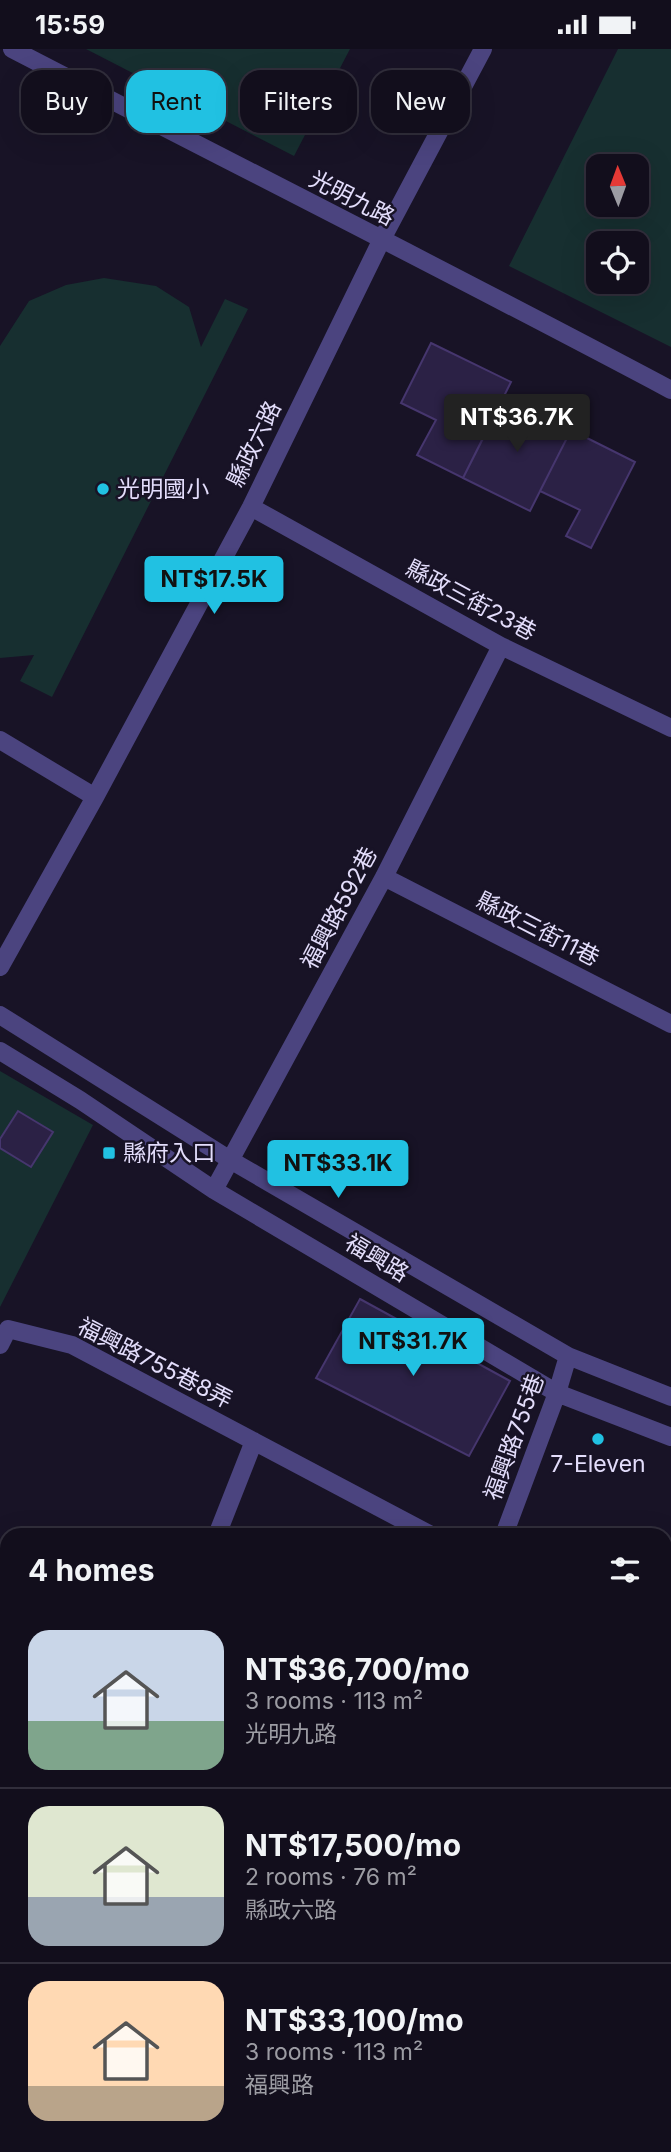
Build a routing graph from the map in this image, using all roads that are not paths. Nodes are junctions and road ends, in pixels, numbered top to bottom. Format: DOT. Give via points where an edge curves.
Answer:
graph roads {
  1 [pos="12,49"];
  2 [pos="483,49"];
  3 [pos="382,241"];
  4 [pos="671,390"];
  5 [pos="251,507"];
  6 [pos="501,646"];
  7 [pos="671,728"];
  8 [pos="0,740"];
  9 [pos="95,797"];
  10 [pos="384,877"];
  11 [pos="0,967"];
  12 [pos="0,1015"];
  13 [pos="671,1024"];
  14 [pos="0,1051"];
  15 [pos="232,1161"];
  16 [pos="214,1190"];
  17 [pos="0,1345"];
  18 [pos="568,1356"];
  19 [pos="558,1393"];
  20 [pos="671,1397"];
  21 [pos="671,1437"];
  22 [pos="254,1441"];
  23 [pos="220,1528"];
  24 [pos="418,1528"];
  25 [pos="507,1528"];
  1 -- 3 [label="street, 光明九路"];
  2 -- 3 [label="street, 縣政六路"];
  3 -- 4 [label="street, 光明九路"];
  3 -- 5 [label="street, 縣政六路"];
  5 -- 6 [label="street, 縣政三街23巷"];
  5 -- 9 [label="street, 縣政六路"];
  6 -- 7 [label="street, 縣政三街23巷"];
  6 -- 10 [label="street, 福興路592巷"];
  8 -- 9 [label="street"];
  9 -- 11 [label="street, 縣政六路"];
  10 -- 13 [label="street, 縣政三街11巷"];
  10 -- 15 [label="street, 福興路592巷"];
  12 -- 15 [label="street, 福興路"];
  14 -- 16 [label="street, 福興路"];
  15 -- 16 [label="street, 福興路592巷"];
  15 -- 18 [label="street, 福興路"];
  16 -- 19 [label="street, 福興路"];
  17 -- 22 [label="street, 福興路755巷8弄" via="8,1329 72,1345"];
  18 -- 19 [label="street, 福興路755巷"];
  18 -- 20 [label="street, 福興路"];
  19 -- 21 [label="street, 福興路"];
  19 -- 25 [label="street, 福興路755巷"];
  22 -- 23 [label="street"];
  22 -- 24 [label="street, 福興路755巷8弄"];
}
